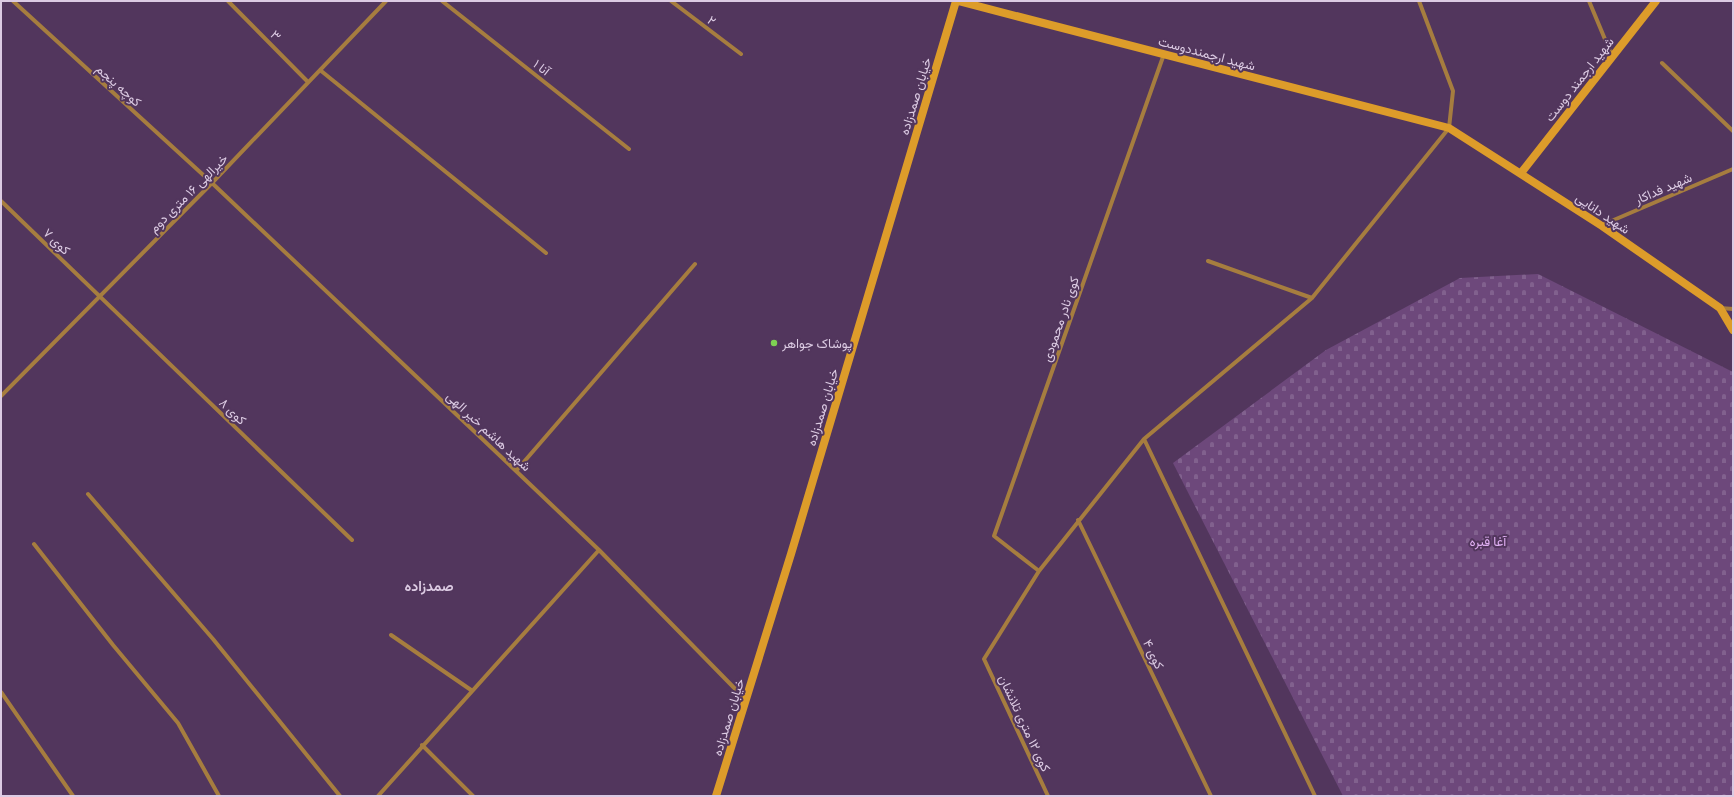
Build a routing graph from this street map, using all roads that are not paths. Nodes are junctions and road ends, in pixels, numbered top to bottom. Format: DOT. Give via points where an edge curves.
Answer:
graph roads {
  1 [pos="13,1"];
  2 [pos="228,1"];
  3 [pos="386,1"];
  4 [pos="442,1"];
  5 [pos="671,1"];
  6 [pos="957,1"];
  7 [pos="1419,1"];
  8 [pos="1589,1"];
  9 [pos="1656,1"];
  10 [pos="741,54"];
  11 [pos="1164,54"];
  12 [pos="1613,56"];
  13 [pos="1662,64"];
  14 [pos="320,70"];
  15 [pos="308,82"];
  16 [pos="1449,128"];
  17 [pos="1733,131"];
  18 [pos="629,149"];
  19 [pos="1733,169"];
  20 [pos="1521,173"];
  21 [pos="212,183"];
  22 [pos="1,201"];
  23 [pos="1602,226"];
  24 [pos="546,253"];
  25 [pos="1208,261"];
  26 [pos="695,264"];
  27 [pos="100,295"];
  28 [pos="1312,298"];
  29 [pos="1720,308"];
  30 [pos="1733,309"];
  31 [pos="1733,330"];
  32 [pos="1,396"];
  33 [pos="1144,439"];
  34 [pos="516,471"];
  35 [pos="88,494"];
  36 [pos="1078,520"];
  37 [pos="352,540"];
  38 [pos="34,544"];
  39 [pos="599,550"];
  40 [pos="1039,571"];
  41 [pos="391,635"];
  42 [pos="471,690"];
  43 [pos="1,692"];
  44 [pos="746,700"];
  45 [pos="422,745"];
  46 [pos="73,796"];
  47 [pos="219,796"];
  48 [pos="340,796"];
  49 [pos="378,796"];
  50 [pos="473,796"];
  51 [pos="716,796"];
  52 [pos="1048,796"];
  53 [pos="1211,796"];
  54 [pos="1315,796"];
  1 -- 21 [label="street, کوچه پنجم"];
  2 -- 15 [label="street, ۳"];
  3 -- 14 [label="street, خیرالهی ۱۶ متری دوم"];
  4 -- 18 [label="street, آنا ۱"];
  5 -- 10 [label="street, ۲"];
  6 -- 11 [label="street, شهید ارجمنددوست"];
  6 -- 44 [label="street, خیابان صمدزاده"];
  7 -- 16 [label="street" via="1453,91"];
  8 -- 12 [label="street"];
  9 -- 12 [label="street, شهید ارجمند دوست"];
  11 -- 16 [label="street, شهید ارجمنددوست"];
  11 -- 40 [label="street, کوی نادر محمودی" via="994,536"];
  12 -- 20 [label="street, شهید ارجمند دوست"];
  13 -- 17 [label="street"];
  14 -- 15 [label="street, خیرالهی ۱۶ متری دوم"];
  14 -- 24 [label="street"];
  15 -- 21 [label="street, خیرالهی ۱۶ متری دوم"];
  16 -- 20 [label="street, شهید دانایی"];
  16 -- 28 [label="street"];
  19 -- 23 [label="street, شهید فداکار"];
  20 -- 23 [label="street, شهید دانایی"];
  21 -- 27 [label="street, خیرالهی ۱۶ متری دوم"];
  21 -- 34 [label="street, شهید هاشم خیر الهی"];
  22 -- 27 [label="street, کوی ۷"];
  23 -- 29 [label="street, شهید دانایی"];
  25 -- 28 [label="street"];
  26 -- 34 [label="street"];
  27 -- 32 [label="street, خیرالهی ۱۶ متری دوم"];
  27 -- 37 [label="street, کوی ۸"];
  28 -- 33 [label="street"];
  29 -- 30 [label="street"];
  29 -- 31 [label="street, شهید دانایی"];
  33 -- 36 [label="street"];
  33 -- 54 [label="street"];
  34 -- 39 [label="street, شهید هاشم خیر الهی"];
  35 -- 48 [label="street" via="213,640"];
  36 -- 40 [label="street"];
  36 -- 53 [label="street, کوی ۴"];
  38 -- 47 [label="street" via="178,723"];
  39 -- 42 [label="street"];
  39 -- 44 [label="street, شهید هاشم خیر الهی"];
  40 -- 52 [label="street, کوی ۱۲ متری تلانشان" via="984,659"];
  41 -- 42 [label="street"];
  42 -- 45 [label="street"];
  43 -- 46 [label="street"];
  44 -- 51 [label="street, خیابان صمدزاده"];
  45 -- 49 [label="street"];
  45 -- 50 [label="street"];
}
